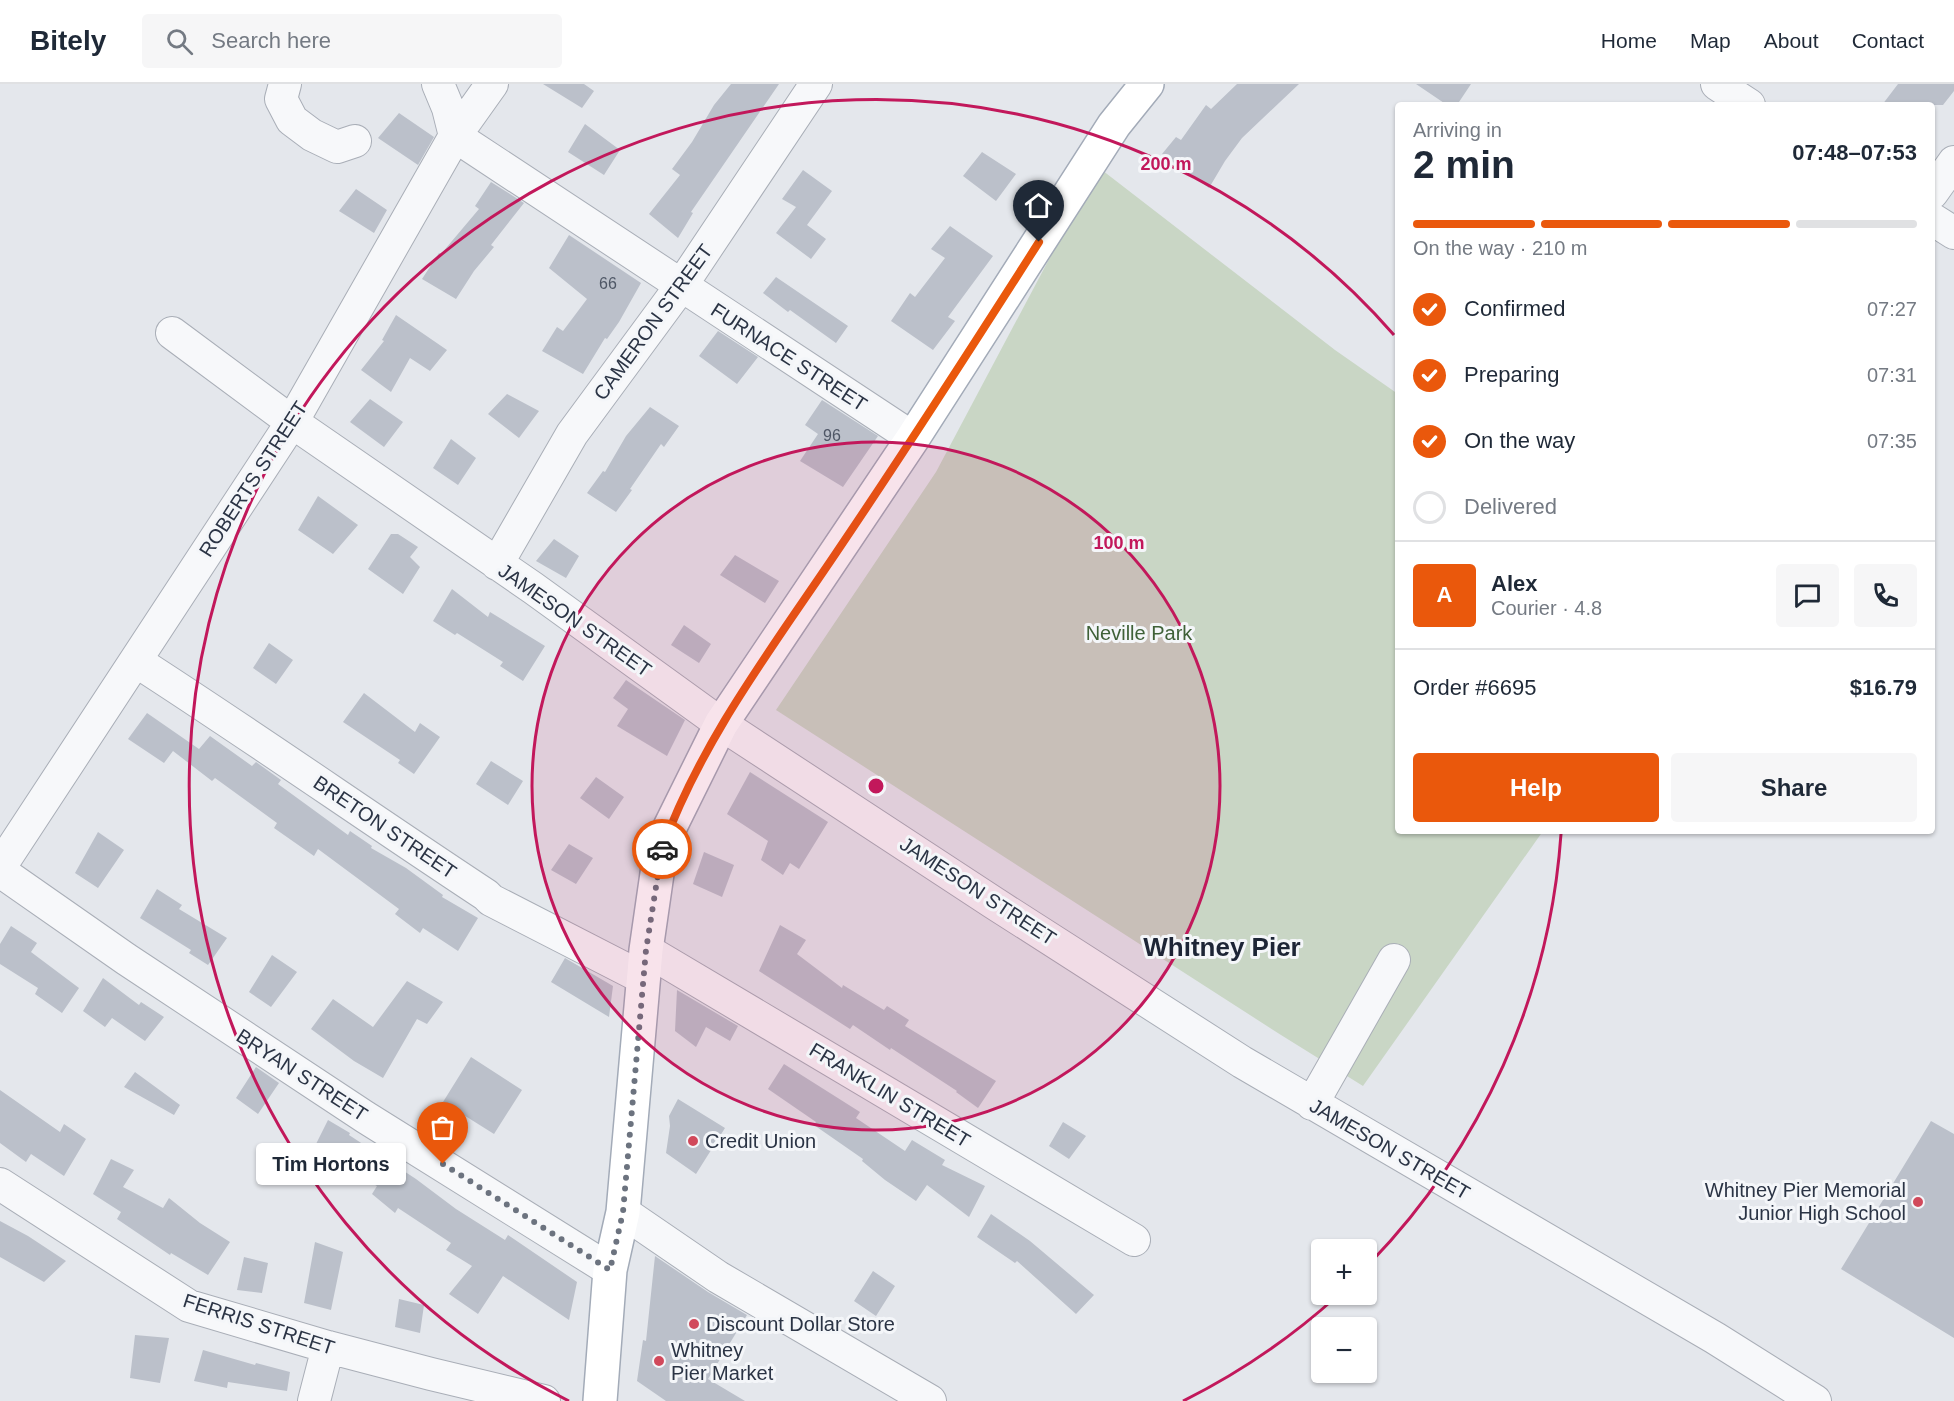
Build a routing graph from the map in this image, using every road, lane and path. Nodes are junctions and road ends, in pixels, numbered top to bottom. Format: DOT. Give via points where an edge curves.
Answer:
graph roads {
  1 [pos="285,84"];
  2 [pos="438,84"];
  3 [pos="492,84"];
  4 [pos="816,84"];
  5 [pos="1147,84"];
  6 [pos="1717,84"];
  7 [pos="1744,102"];
  8 [pos="455,136"];
  9 [pos="356,141"];
  10 [pos="1954,162"];
  11 [pos="1935,189"];
  12 [pos="1935,221"];
  13 [pos="1954,233"];
  14 [pos="681,286"];
  15 [pos="172,333"];
  16 [pos="292,422"];
  17 [pos="913,438"];
  18 [pos="497,564"];
  19 [pos="136,661"];
  20 [pos="721,724"];
  21 [pos="0,869"];
  22 [pos="1395,960"];
  23 [pos="644,964"];
  24 [pos="1312,1104"];
  25 [pos="0,1184"];
  26 [pos="623,1212"];
  27 [pos="1134,1240"];
  28 [pos="610,1270"];
  29 [pos="328,1347"];
  30 [pos="428,1388"];
  31 [pos="314,1401"];
  32 [pos="544,1401"];
  33 [pos="600,1401"];
  34 [pos="930,1401"];
  35 [pos="1815,1401"];
  1 -- 9 [label="street" via="281,99 292,120 337,147"];
  2 -- 8 [label="street"];
  3 -- 8 [label="street, ROBERTS STREET"];
  4 -- 14 [label="street, CAMERON STREET"];
  5 -- 17 [label="main road" via="1114,125"];
  6 -- 7 [label="street"];
  8 -- 14 [label="street, FURNACE STREET"];
  8 -- 16 [label="street, ROBERTS STREET"];
  10 -- 11 [label="street"];
  12 -- 13 [label="street"];
  14 -- 17 [label="street, FURNACE STREET"];
  14 -- 18 [label="street, CAMERON STREET" via="572,434"];
  15 -- 16 [label="street, JAMESON STREET"];
  16 -- 18 [label="street, JAMESON STREET"];
  16 -- 19 [label="street, ROBERTS STREET"];
  17 -- 20 [label="main road"];
  18 -- 20 [label="street, JAMESON STREET"];
  19 -- 21 [label="street, ROBERTS STREET"];
  19 -- 23 [label="street, BRETON STREET" via="491,900"];
  20 -- 23 [label="main road" via="660,853"];
  20 -- 24 [label="street, JAMESON STREET" via="1222,1050"];
  21 -- 28 [label="street, BRYAN STREET" via="126,959 365,1117"];
  22 -- 24 [label="street"];
  23 -- 26 [label="main road"];
  23 -- 27 [label="street, FRANKLIN STREET"];
  24 -- 35 [label="street, JAMESON STREET" via="1715,1338"];
  25 -- 29 [label="street, FERRIS STREET" via="189,1306"];
  26 -- 28 [label="main road"];
  26 -- 34 [label="street" via="718,1277"];
  28 -- 33 [label="main road"];
  29 -- 30 [label="street, FERRIS STREET"];
  29 -- 31 [label="street"];
  30 -- 32 [label="street, FERRIS STREET"];
}
